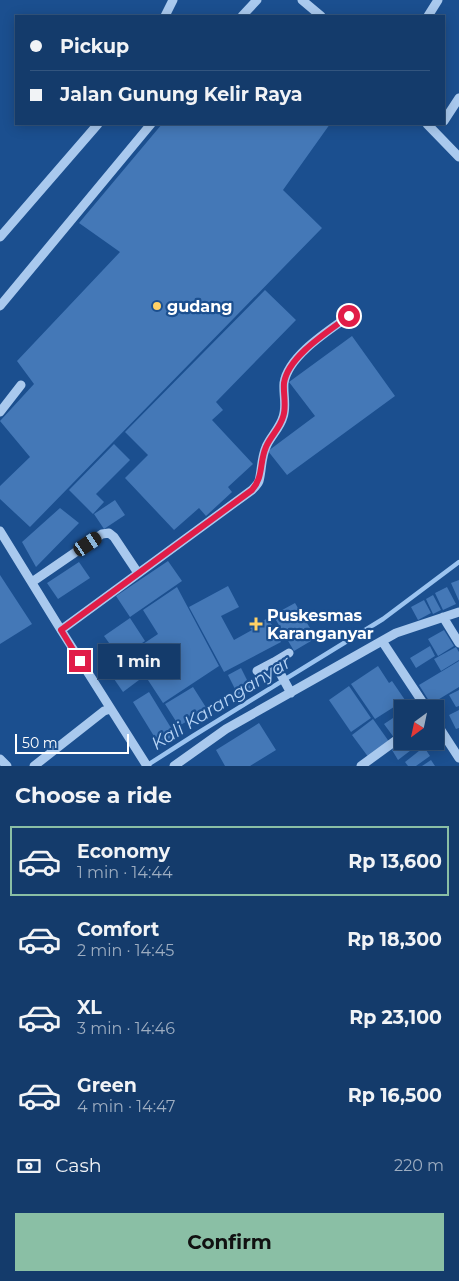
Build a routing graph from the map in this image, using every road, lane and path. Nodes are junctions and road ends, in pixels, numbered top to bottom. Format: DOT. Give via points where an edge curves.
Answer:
graph roads {
  1 [pos="172,0"];
  2 [pos="257,0"];
  3 [pos="302,0"];
  4 [pos="438,0"];
  5 [pos="165,15"];
  6 [pos="243,15"];
  7 [pos="320,15"];
  8 [pos="429,15"];
  9 [pos="459,98"];
  10 [pos="445,119"];
  11 [pos="97,125"];
  12 [pos="151,125"];
  13 [pos="428,125"];
  14 [pos="441,125"];
  15 [pos="436,133"];
  16 [pos="459,142"];
  17 [pos="456,154"];
  18 [pos="0,236"];
  19 [pos="0,306"];
  20 [pos="349,316"];
  21 [pos="21,385"];
  22 [pos="0,412"];
  23 [pos="0,531"];
  24 [pos="138,573"];
  25 [pos="32,582"];
  26 [pos="459,612"];
  27 [pos="443,617"];
  28 [pos="61,630"];
  29 [pos="382,641"];
  30 [pos="459,643"];
  31 [pos="289,653"];
  32 [pos="274,662"];
  33 [pos="257,672"];
  34 [pos="289,690"];
  35 [pos="421,700"];
  36 [pos="110,708"];
  37 [pos="444,736"];
  38 [pos="394,742"];
  39 [pos="459,758"];
  40 [pos="0,759"];
  41 [pos="7,766"];
  42 [pos="34,766"];
  43 [pos="147,766"];
  44 [pos="174,766"];
  45 [pos="361,766"];
  1 -- 5 [label="street"];
  2 -- 6 [label="street"];
  3 -- 7 [label="street"];
  4 -- 8 [label="street"];
  9 -- 10 [label="street"];
  11 -- 18 [label="street"];
  12 -- 19 [label="street"];
  13 -- 15 [label="street"];
  14 -- 15 [label="street"];
  15 -- 17 [label="street"];
  16 -- 17 [label="street"];
  20 -- 24 [label="street" via="301,353 291,367 284,382 283,419 266,446 259,482"];
  21 -- 22 [label="street"];
  23 -- 25 [label="street"];
  24 -- 25 [label="street" via="109,533 102,534"];
  24 -- 28 [label="street"];
  25 -- 28 [label="street"];
  26 -- 27 [label="street"];
  27 -- 29 [label="street"];
  27 -- 30 [label="street"];
  28 -- 36 [label="street"];
  29 -- 34 [label="street"];
  29 -- 35 [label="street"];
  31 -- 32 [label="street"];
  32 -- 33 [label="street"];
  32 -- 34 [label="street"];
  34 -- 44 [label="street"];
  36 -- 42 [label="street"];
  36 -- 43 [label="street"];
  37 -- 39 [label="street"];
  38 -- 45 [label="street"];
  40 -- 41 [label="street"];
}
